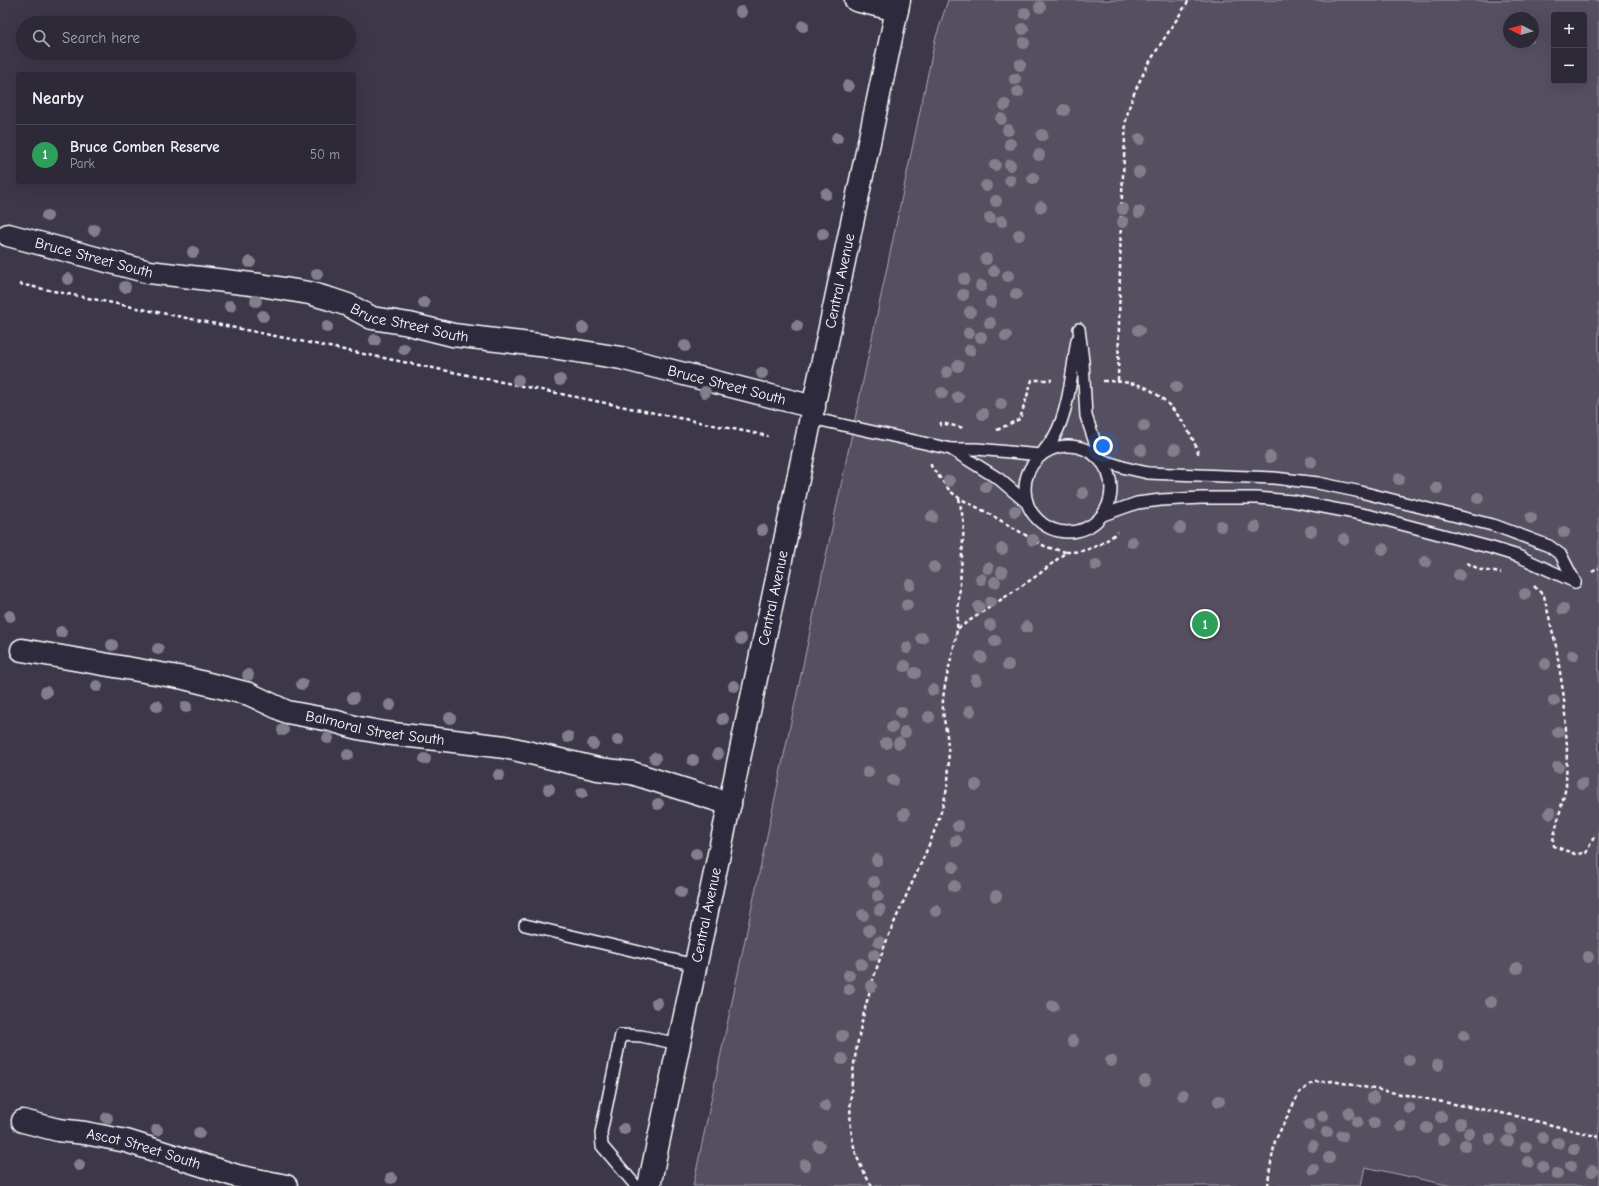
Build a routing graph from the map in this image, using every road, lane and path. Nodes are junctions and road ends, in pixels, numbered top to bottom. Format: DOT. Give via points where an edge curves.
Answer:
graph roads {
  1 [pos="856,0"];
  2 [pos="1189,0"];
  3 [pos="899,3"];
  4 [pos="8,235"];
  5 [pos="19,284"];
  6 [pos="1118,381"];
  7 [pos="813,412"];
  8 [pos="768,436"];
  9 [pos="951,449"];
  10 [pos="1041,455"];
  11 [pos="1101,460"];
  12 [pos="931,466"];
  13 [pos="958,498"];
  14 [pos="1026,502"];
  15 [pos="1103,515"];
  16 [pos="1120,530"];
  17 [pos="1066,552"];
  18 [pos="1461,560"];
  19 [pos="1502,573"];
  20 [pos="1528,581"];
  21 [pos="957,629"];
  22 [pos="22,650"];
  23 [pos="730,804"];
  24 [pos="1594,837"];
  25 [pos="525,926"];
  26 [pos="695,965"];
  27 [pos="678,1044"];
  28 [pos="23,1121"];
  29 [pos="1599,1137"];
  30 [pos="286,1186"];
  31 [pos="636,1186"];
  32 [pos="649,1186"];
  33 [pos="872,1186"];
  34 [pos="1268,1186"];
  1 -- 3 [label="street"];
  2 -- 6 [label="path" via="1136,88 1126,120 1121,213"];
  3 -- 7 [label="street, Central Avenue"];
  4 -- 7 [label="street, Bruce Street South" via="149,272 308,293 330,299 372,318 446,334 621,358"];
  5 -- 8 [label="path"];
  7 -- 9 [label="lane"];
  7 -- 23 [label="street, Central Avenue"];
  9 -- 10 [label="lane"];
  9 -- 14 [label="lane" via="999,479"];
  10 -- 11 [label="lane" via="1053,448 1079,447"];
  10 -- 11 [label="lane" via="1054,437 1063,416 1079,330 1086,416"];
  10 -- 14 [label="lane" via="1032,464 1026,476"];
  11 -- 15 [label="lane" via="1108,473 1111,488 1110,502"];
  11 -- 15 [label="lane" via="1148,473 1274,478 1318,483 1488,524 1549,546 1562,555 1574,582 1518,556 1492,548 1371,516 1292,501 1249,498 1160,500 1137,503"];
  12 -- 13 [label="path"];
  13 -- 17 [label="path" via="1046,548"];
  13 -- 21 [label="path" via="964,524"];
  14 -- 15 [label="lane" via="1032,514 1054,531 1081,531 1093,525"];
  16 -- 17 [label="path" via="1092,549"];
  17 -- 21 [label="path" via="1038,575"];
  18 -- 19 [label="path" via="1481,570"];
  20 -- 24 [label="path" via="1544,596 1556,646 1564,698 1566,787 1553,840 1554,846 1574,854 1586,853"];
  21 -- 33 [label="path" via="943,700 949,753 946,791 929,845 890,931 865,1006 857,1047 850,1122 857,1158"];
  22 -- 23 [label="street, Balmoral Street South" via="184,678 249,694 287,712 358,728 505,747 632,773"];
  23 -- 26 [label="street, Central Avenue"];
  25 -- 26 [label="lane"];
  26 -- 27 [label="street, Central Avenue"];
  27 -- 31 [label="lane" via="641,1036 621,1036 601,1141 602,1146"];
  27 -- 32 [label="street, Central Avenue"];
  28 -- 30 [label="street, Ascot Street South" via="58,1130 126,1140 238,1176"];
  29 -- 34 [label="path" via="1520,1117 1332,1081 1313,1082 1299,1093 1275,1141"];
}
